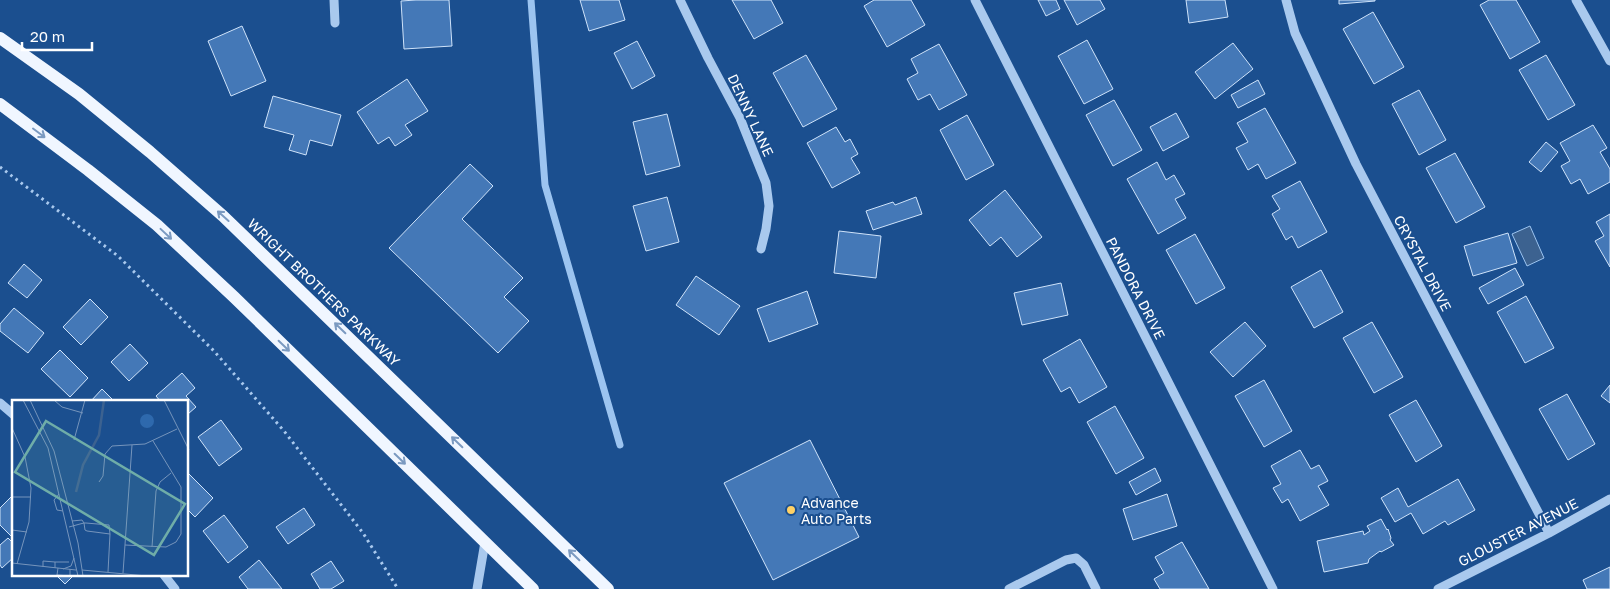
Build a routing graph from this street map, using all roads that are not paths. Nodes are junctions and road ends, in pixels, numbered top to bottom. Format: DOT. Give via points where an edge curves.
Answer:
graph roads {
  1 [pos="334,0"];
  2 [pos="680,0"];
  3 [pos="975,0"];
  4 [pos="1286,0"];
  5 [pos="1576,0"];
  6 [pos="335,23"];
  7 [pos="0,38"];
  8 [pos="1610,61"];
  9 [pos="0,104"];
  10 [pos="761,248"];
  11 [pos="0,403"];
  12 [pos="12,413"];
  13 [pos="1610,499"];
  14 [pos="1549,533"];
  15 [pos="485,542"];
  16 [pos="165,576"];
  17 [pos="175,589"];
  18 [pos="477,589"];
  19 [pos="533,589"];
  20 [pos="608,589"];
  21 [pos="1009,589"];
  22 [pos="1096,589"];
  23 [pos="1274,589"];
  24 [pos="1438,589"];
  1 -- 6 [label="street"];
  2 -- 10 [label="street, DENNY LANE" via="740,118 766,182 769,206"];
  3 -- 23 [label="street, PANDORA DRIVE"];
  4 -- 14 [label="street, CRYSTAL DRIVE" via="1295,33 1356,164"];
  5 -- 8 [label="street"];
  20 -- 7 [label="main road, WRIGHT BROTHERS PARKWAY, one-way" via="223,216 79,94"];
  9 -- 15 [label="main road, one-way" via="157,225"];
  11 -- 12 [label="street"];
  13 -- 14 [label="street, GLOUSTER AVENUE"];
  14 -- 24 [label="street, GLOUSTER AVENUE"];
  15 -- 18 [label="street"];
  15 -- 19 [label="main road"];
  16 -- 17 [label="street"];
  21 -- 22 [label="street" via="1076,558"];
}
